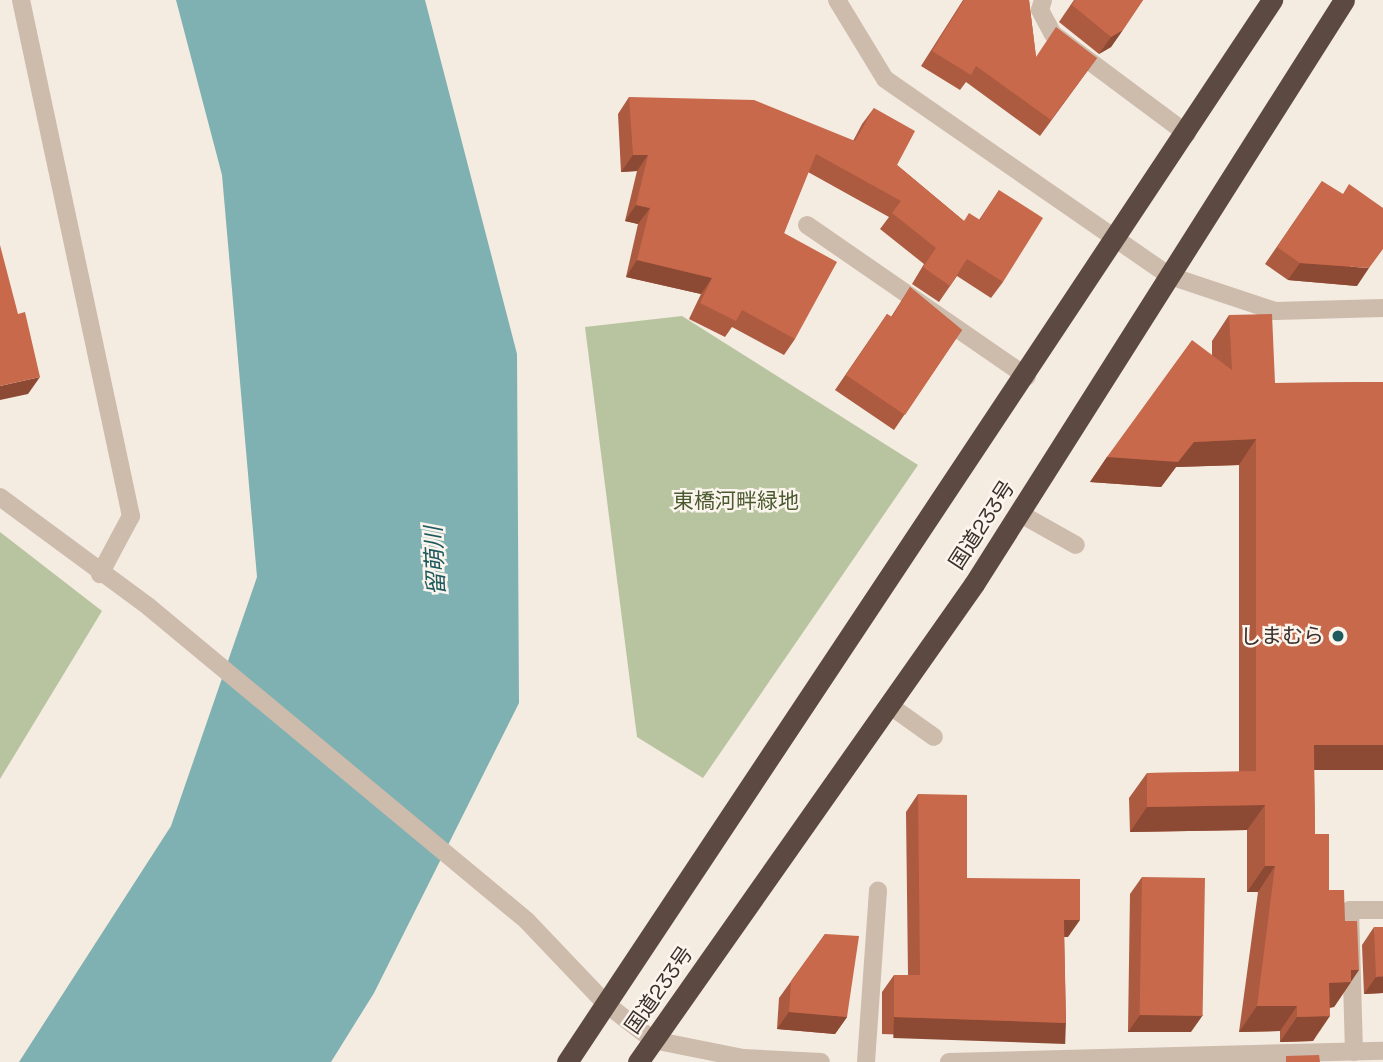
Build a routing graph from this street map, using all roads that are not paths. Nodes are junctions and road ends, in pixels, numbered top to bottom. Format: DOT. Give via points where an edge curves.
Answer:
graph roads {
  1 [pos="21,0"];
  2 [pos="837,0"];
  3 [pos="1042,0"];
  4 [pos="1272,0"];
  5 [pos="1344,0"];
  6 [pos="1186,134"];
  7 [pos="807,225"];
  8 [pos="1116,244"];
  9 [pos="1170,276"];
  10 [pos="1383,309"];
  11 [pos="1027,377"];
  12 [pos="0,497"];
  13 [pos="1019,513"];
  14 [pos="1076,545"];
  15 [pos="100,575"];
  16 [pos="889,705"];
  17 [pos="934,737"];
  18 [pos="878,890"];
  19 [pos="1383,910"];
  20 [pos="606,1004"];
  21 [pos="653,1040"];
  22 [pos="1383,1051"];
  23 [pos="1354,1052"];
  24 [pos="568,1062"];
  25 [pos="638,1062"];
  26 [pos="821,1062"];
  27 [pos="866,1062"];
  28 [pos="949,1062"];
  1 -- 15 [label="street" via="131,516"];
  2 -- 8 [label="street" via="885,79"];
  3 -- 6 [label="street" via="1040,10 1053,34"];
  4 -- 6 [label="highway, 国道233号"];
  5 -- 9 [label="highway, 国道233号"];
  6 -- 8 [label="highway, 国道233号"];
  7 -- 11 [label="street"];
  8 -- 9 [label="street"];
  8 -- 11 [label="highway, 国道233号"];
  9 -- 10 [label="street" via="1275,311"];
  9 -- 13 [label="highway, 国道233号"];
  11 -- 20 [label="highway, 国道233号"];
  12 -- 15 [label="street"];
  13 -- 14 [label="street"];
  13 -- 16 [label="highway, 国道233号"];
  15 -- 20 [label="street" via="149,607 527,921"];
  16 -- 17 [label="street"];
  16 -- 21 [label="highway, 国道233号"];
  18 -- 27 [label="street"];
  19 -- 23 [label="street" via="1350,910"];
  20 -- 21 [label="street"];
  20 -- 24 [label="highway, 国道233号"];
  21 -- 25 [label="highway, 国道233号"];
  21 -- 26 [label="street" via="743,1058"];
  22 -- 23 [label="street"];
  23 -- 28 [label="street"];
}
